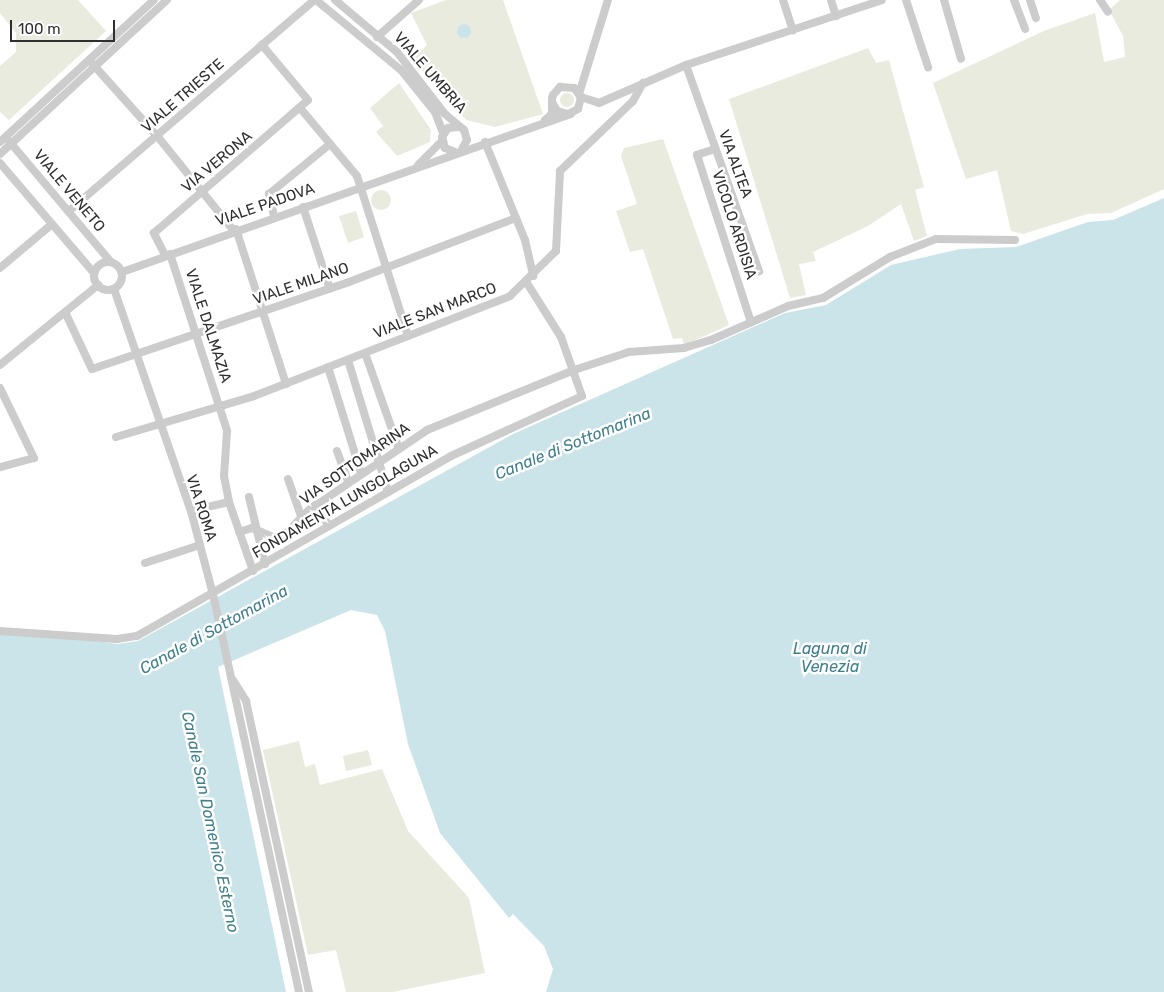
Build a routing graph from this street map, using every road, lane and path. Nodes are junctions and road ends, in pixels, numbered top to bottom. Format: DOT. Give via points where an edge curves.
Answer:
graph roads {
  1 [pos="154,0"];
  2 [pos="166,0"];
  3 [pos="315,0"];
  4 [pos="335,0"];
  5 [pos="418,0"];
  6 [pos="608,0"];
  7 [pos="783,0"];
  8 [pos="831,0"];
  9 [pos="882,0"];
  10 [pos="906,0"];
  11 [pos="944,0"];
  12 [pos="1014,0"];
  13 [pos="1030,0"];
  14 [pos="1100,0"];
  15 [pos="1108,12"];
  16 [pos="836,16"];
  17 [pos="1036,18"];
  18 [pos="1025,29"];
  19 [pos="793,30"];
  20 [pos="379,35"];
  21 [pos="372,43"];
  22 [pos="262,45"];
  23 [pos="961,59"];
  24 [pos="90,62"];
  25 [pos="686,65"];
  26 [pos="928,67"];
  27 [pos="95,68"];
  28 [pos="586,72"];
  29 [pos="643,82"];
  30 [pos="567,86"];
  31 [pos="580,96"];
  32 [pos="552,102"];
  33 [pos="301,109"];
  34 [pos="571,114"];
  35 [pos="540,124"];
  36 [pos="458,127"];
  37 [pos="466,133"];
  38 [pos="158,137"];
  39 [pos="442,137"];
  40 [pos="6,141"];
  41 [pos="488,141"];
  42 [pos="330,144"];
  43 [pos="715,149"];
  44 [pos="459,150"];
  45 [pos="0,154"];
  46 [pos="0,163"];
  47 [pos="417,167"];
  48 [pos="361,187"];
  49 [pos="203,191"];
  50 [pos="303,207"];
  51 [pos="69,211"];
  52 [pos="274,216"];
  53 [pos="516,218"];
  54 [pos="52,224"];
  55 [pos="235,230"];
  56 [pos="1015,240"];
  57 [pos="168,255"];
  58 [pos="111,262"];
  59 [pos="0,268"];
  60 [pos="385,269"];
  61 [pos="759,271"];
  62 [pos="122,272"];
  63 [pos="94,273"];
  64 [pos="533,276"];
  65 [pos="527,283"];
  66 [pos="98,285"];
  67 [pos="114,289"];
  68 [pos="330,289"];
  69 [pos="263,311"];
  70 [pos="65,312"];
  71 [pos="752,322"];
  72 [pos="195,334"];
  73 [pos="408,336"];
  74 [pos="365,353"];
  75 [pos="138,354"];
  76 [pos="348,360"];
  77 [pos="0,365"];
  78 [pos="328,367"];
  79 [pos="574,370"];
  80 [pos="286,384"];
  81 [pos="0,388"];
  82 [pos="220,408"];
  83 [pos="160,424"];
  84 [pos="116,437"];
  85 [pos="398,446"];
  86 [pos="337,451"];
  87 [pos="376,463"];
  88 [pos="0,467"];
  89 [pos="361,473"];
  90 [pos="288,479"];
  91 [pos="348,482"];
  92 [pos="388,492"];
  93 [pos="249,497"];
  94 [pos="228,502"];
  95 [pos="315,505"];
  96 [pos="191,511"];
  97 [pos="302,519"];
  98 [pos="329,526"];
  99 [pos="256,529"];
  100 [pos="239,532"];
  101 [pos="200,545"];
  102 [pos="145,563"];
  103 [pos="265,564"];
  104 [pos="253,571"];
  105 [pos="214,598"];
  106 [pos="0,631"];
  107 [pos="229,674"];
  108 [pos="299,992"];
  109 [pos="309,992"];
  1 -- 24 [label="street"];
  2 -- 27 [label="street"];
  3 -- 21 [label="street, VIALE UMBRIA"];
  3 -- 22 [label="street, VIALE TRIESTE"];
  4 -- 20 [label="street, VIALE UMBRIA"];
  5 -- 20 [label="street"];
  6 -- 28 [label="street"];
  7 -- 19 [label="street"];
  8 -- 16 [label="street"];
  9 -- 16 [label="street"];
  10 -- 26 [label="street"];
  11 -- 23 [label="street"];
  12 -- 18 [label="street"];
  13 -- 17 [label="street"];
  14 -- 15 [label="street"];
  16 -- 19 [label="street"];
  19 -- 25 [label="street"];
  20 -- 21 [label="street"];
  20 -- 36 [label="street, VIALE UMBRIA"];
  21 -- 39 [label="street, VIALE UMBRIA" via="412,82 435,112"];
  22 -- 33 [label="street" via="304,92 308,100"];
  22 -- 38 [label="street, VIALE TRIESTE"];
  24 -- 27 [label="street"];
  24 -- 40 [label="street"];
  25 -- 29 [label="street"];
  25 -- 43 [label="street, VIA ALTEA"];
  27 -- 38 [label="street"];
  27 -- 40 [label="street"];
  28 -- 30 [label="street"];
  28 -- 31 [label="street"];
  29 -- 31 [label="street" via="599,103"];
  29 -- 64 [label="street, VIALE SAN MARCO" via="633,102 560,172 557,247"];
  30 -- 31 [label="street"];
  30 -- 32 [label="street" via="554,92"];
  31 -- 34 [label="street"];
  32 -- 34 [label="street" via="558,111"];
  32 -- 35 [label="street" via="551,115"];
  33 -- 42 [label="street"];
  33 -- 49 [label="street, VIA VERONA"];
  34 -- 35 [label="street, VIALE PADOVA"];
  35 -- 41 [label="street, VIALE PADOVA"];
  36 -- 37 [label="street, VIALE UMBRIA"];
  36 -- 39 [label="street"];
  37 -- 41 [label="street"];
  37 -- 44 [label="street"];
  38 -- 49 [label="street"];
  38 -- 51 [label="street, VIALE TRIESTE"];
  39 -- 44 [label="street"];
  39 -- 47 [label="street, VIALE PADOVA"];
  40 -- 45 [label="street"];
  40 -- 51 [label="street, VIALE VENETO"];
  41 -- 44 [label="street, VIALE PADOVA"];
  41 -- 53 [label="street"];
  42 -- 48 [label="street" via="357,176"];
  42 -- 52 [label="street" via="270,194"];
  43 -- 61 [label="street, VIA ALTEA"];
  43 -- 71 [label="street, VICOLO ARDISIA" via="697,155"];
  44 -- 47 [label="street, VIALE PADOVA"];
  46 -- 54 [label="street"];
  47 -- 48 [label="street, VIALE PADOVA"];
  48 -- 50 [label="street, VIALE PADOVA"];
  48 -- 60 [label="street"];
  49 -- 55 [label="street"];
  49 -- 57 [label="street, VIA VERONA" via="154,233"];
  50 -- 52 [label="street, VIALE PADOVA"];
  50 -- 68 [label="street"];
  51 -- 58 [label="street, VIALE VENETO"];
  52 -- 55 [label="street, VIALE PADOVA"];
  53 -- 60 [label="street, VIALE MILANO"];
  53 -- 64 [label="street"];
  54 -- 59 [label="street"];
  54 -- 63 [label="street"];
  55 -- 57 [label="street, VIALE PADOVA"];
  55 -- 69 [label="street"];
  56 -- 71 [label="street, VIA SOTTOMARINA" via="936,240 890,256 823,298 788,306"];
  57 -- 62 [label="street, VIALE PADOVA"];
  57 -- 72 [label="street, VIALE DALMAZIA"];
  58 -- 62 [label="street"];
  58 -- 63 [label="street" via="100,264"];
  60 -- 68 [label="street, VIALE MILANO"];
  60 -- 73 [label="street"];
  62 -- 67 [label="street" via="121,282"];
  63 -- 66 [label="street"];
  64 -- 65 [label="street, VIALE SAN MARCO"];
  65 -- 73 [label="street, VIALE SAN MARCO" via="492,306"];
  65 -- 79 [label="street, FONDAMENTA LUNGOLAGUNA" via="562,337"];
  66 -- 67 [label="street"];
  66 -- 70 [label="street"];
  67 -- 75 [label="street"];
  68 -- 69 [label="street, VIALE MILANO"];
  69 -- 72 [label="street, VIALE MILANO"];
  69 -- 80 [label="street"];
  70 -- 75 [label="street, VIALE MILANO" via="92,369"];
  70 -- 77 [label="street"];
  71 -- 79 [label="street, VIA SOTTOMARINA" via="684,348 628,352"];
  72 -- 75 [label="street, VIALE MILANO"];
  72 -- 82 [label="street, VIALE DALMAZIA"];
  73 -- 74 [label="street, VIALE SAN MARCO"];
  74 -- 76 [label="street, VIALE SAN MARCO"];
  74 -- 85 [label="street"];
  75 -- 83 [label="street"];
  76 -- 78 [label="street, VIALE SAN MARCO"];
  76 -- 87 [label="street"];
  78 -- 80 [label="street, VIALE SAN MARCO"];
  78 -- 89 [label="street"];
  79 -- 85 [label="street, VIA SOTTOMARINA" via="427,430"];
  79 -- 92 [label="street, FONDAMENTA LUNGOLAGUNA" via="582,396 451,456"];
  80 -- 82 [label="street, VIALE SAN MARCO"];
  81 -- 88 [label="street" via="34,458"];
  82 -- 83 [label="street, VIALE SAN MARCO"];
  82 -- 94 [label="street, VIALE DALMAZIA" via="227,432 224,476"];
  83 -- 84 [label="street, VIALE SAN MARCO"];
  83 -- 96 [label="street, VIA ROMA"];
  85 -- 87 [label="street, VIA SOTTOMARINA"];
  86 -- 91 [label="street"];
  87 -- 89 [label="street, VIA SOTTOMARINA"];
  87 -- 92 [label="street"];
  89 -- 91 [label="street, VIA SOTTOMARINA"];
  90 -- 97 [label="street"];
  91 -- 95 [label="street, VIA SOTTOMARINA"];
  92 -- 98 [label="street, FONDAMENTA LUNGOLAGUNA"];
  93 -- 99 [label="street"];
  94 -- 96 [label="street"];
  94 -- 100 [label="street, VIALE DALMAZIA"];
  95 -- 97 [label="street, VIA SOTTOMARINA"];
  95 -- 98 [label="street"];
  96 -- 101 [label="street, VIA ROMA"];
  97 -- 99 [label="street, VIA SOTTOMARINA" via="276,538"];
  98 -- 103 [label="street, FONDAMENTA LUNGOLAGUNA"];
  99 -- 100 [label="street, VIA SOTTOMARINA"];
  99 -- 103 [label="street"];
  100 -- 104 [label="street, VIALE DALMAZIA"];
  101 -- 102 [label="street"];
  101 -- 105 [label="street, VIA ROMA"];
  103 -- 104 [label="street, FONDAMENTA LUNGOLAGUNA"];
  104 -- 105 [label="street, FONDAMENTA LUNGOLAGUNA"];
  105 -- 106 [label="street, FONDAMENTA LUNGOLAGUNA" via="137,636 117,639"];
  105 -- 107 [label="street, VIA ROMA"];
  107 -- 108 [label="street, VIA ROMA"];
  107 -- 109 [label="street" via="246,701"];
}
